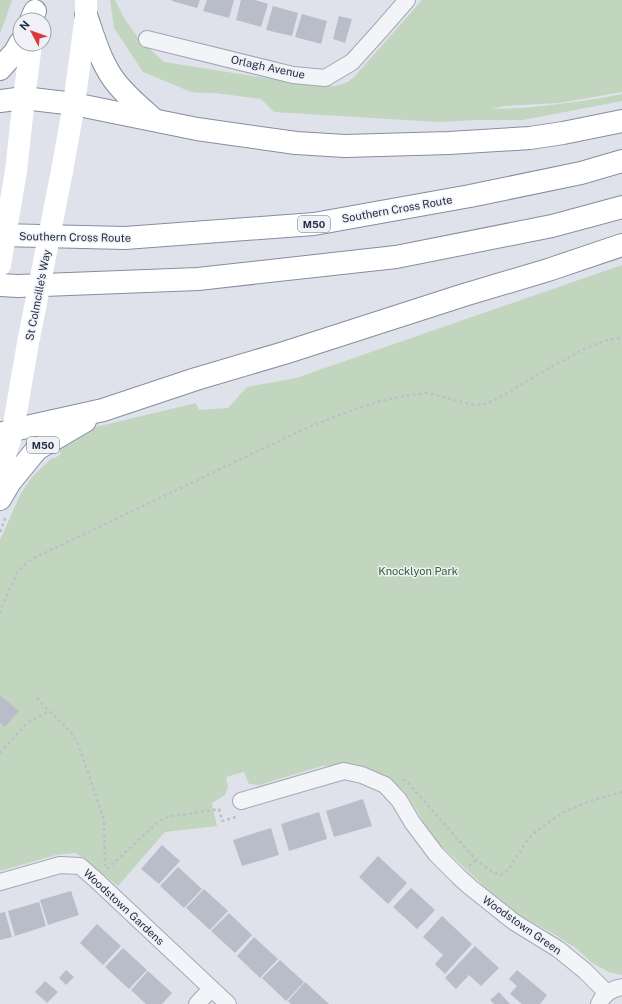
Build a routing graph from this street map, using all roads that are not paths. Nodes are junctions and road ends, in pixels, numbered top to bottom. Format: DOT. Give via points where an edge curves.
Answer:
graph roads {
  1 [pos="407,0"];
  2 [pos="86,7"];
  3 [pos="147,39"];
  4 [pos="15,52"];
  5 [pos="30,52"];
  6 [pos="0,69"];
  7 [pos="24,98"];
  8 [pos="0,101"];
  9 [pos="74,104"];
  10 [pos="153,119"];
  11 [pos="622,121"];
  12 [pos="622,161"];
  13 [pos="622,208"];
  14 [pos="0,235"];
  15 [pos="622,245"];
  16 [pos="0,265"];
  17 [pos="0,285"];
  18 [pos="103,410"];
  19 [pos="7,432"];
  20 [pos="0,471"];
  21 [pos="0,499"];
  22 [pos="242,808"];
  23 [pos="0,882"];
  24 [pos="211,989"];
  25 [pos="609,995"];
  26 [pos="197,1004"];
  27 [pos="228,1004"];
  1 -- 3 [label="street, Orlagh Avenue" via="352,62 325,78 293,75"];
  2 -- 9 [label="main road, St Colmcille's Way"];
  2 -- 10 [label="main road" via="110,74"];
  4 -- 6 [label="main road"];
  5 -- 7 [label="main road"];
  7 -- 8 [label="main road"];
  7 -- 9 [label="main road"];
  7 -- 16 [label="main road, bridge" via="16,170"];
  9 -- 10 [label="main road"];
  9 -- 19 [label="main road, St Colmcille's Way, bridge" via="28,343"];
  10 -- 11 [label="main road" via="197,129 296,143 345,146 530,138"];
  12 -- 14 [label="main road, Southern Cross Route / M50" via="581,173 492,192 314,224 125,238"];
  13 -- 17 [label="main road" via="552,226 396,257 198,279"];
  15 -- 18 [label="main road, M50"];
  18 -- 19 [label="main road, M50"];
  18 -- 21 [label="main road, M50" via="36,449"];
  19 -- 20 [label="main road, St Colmcille's Way"];
  22 -- 25 [label="street, Woodstown Green" via="344,772 362,775 385,784 436,854 470,888 514,922 558,949"];
  23 -- 24 [label="street, Woodstown Gardens" via="60,865 80,866"];
  24 -- 26 [label="street"];
  24 -- 27 [label="street, Woodstown Gardens"];
}
